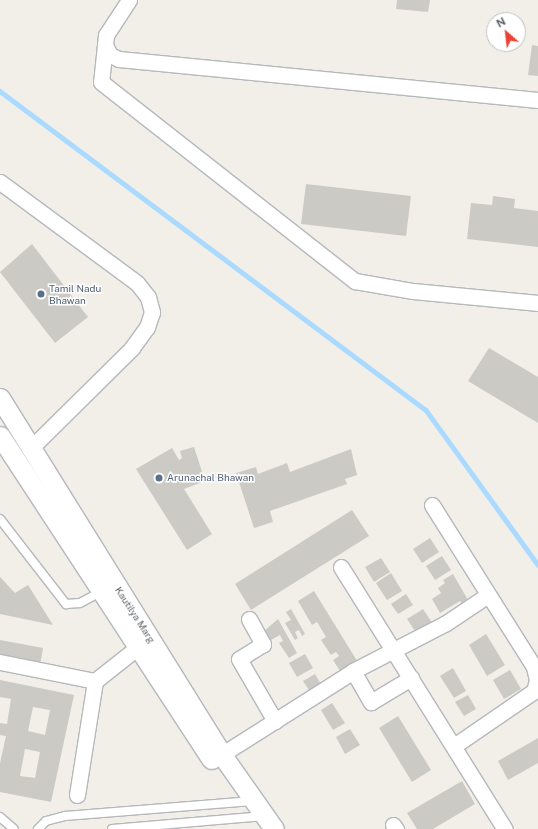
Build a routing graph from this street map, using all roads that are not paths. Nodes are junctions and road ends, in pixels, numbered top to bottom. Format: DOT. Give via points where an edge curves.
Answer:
graph roads {
  1 [pos="129,0"];
  2 [pos="105,45"];
  3 [pos="538,100"];
  4 [pos="0,182"];
  5 [pos="538,303"];
  6 [pos="0,398"];
  7 [pos="0,436"];
  8 [pos="31,448"];
  9 [pos="432,505"];
  10 [pos="0,519"];
  11 [pos="341,566"];
  12 [pos="108,588"];
  13 [pos="488,595"];
  14 [pos="249,619"];
  15 [pos="138,647"];
  16 [pos="393,649"];
  17 [pos="0,662"];
  18 [pos="353,671"];
  19 [pos="411,678"];
  20 [pos="95,681"];
  21 [pos="275,721"];
  22 [pos="454,746"];
  23 [pos="217,758"];
  24 [pos="77,795"];
  25 [pos="257,816"];
  26 [pos="0,817"];
  27 [pos="499,827"];
  28 [pos="14,829"];
  29 [pos="38,829"];
  30 [pos="112,829"];
  1 -- 2 [label="street" via="106,35"];
  2 -- 3 [label="street" via="110,55 119,59"];
  2 -- 5 [label="street" via="101,82 354,281 413,291"];
  4 -- 8 [label="street" via="137,283 148,297 152,312 147,327 132,348"];
  6 -- 8 [label="street, Kautilya Marg"];
  7 -- 12 [label="street, Kautilya Marg"];
  8 -- 12 [label="street, Kautilya Marg"];
  9 -- 13 [label="street"];
  10 -- 12 [label="lane" via="66,604 80,603"];
  11 -- 16 [label="street"];
  12 -- 15 [label="street, Kautilya Marg"];
  12 -- 23 [label="street, Kautilya Marg" via="193,703"];
  13 -- 16 [label="street" via="446,623"];
  13 -- 22 [label="street" via="534,667 537,680 534,691"];
  14 -- 21 [label="street" via="263,644 239,659"];
  15 -- 20 [label="street"];
  15 -- 23 [label="street, Kautilya Marg"];
  16 -- 18 [label="street"];
  16 -- 19 [label="street"];
  17 -- 20 [label="street"];
  18 -- 19 [label="street" via="371,702"];
  18 -- 21 [label="street"];
  19 -- 22 [label="street"];
  20 -- 24 [label="street"];
  21 -- 23 [label="street"];
  22 -- 27 [label="street"];
  23 -- 25 [label="street, Kautilya Marg"];
  25 -- 29 [label="lane" via="65,816 46,821"];
  25 -- 30 [label="lane"];
  26 -- 28 [label="lane"];
}
